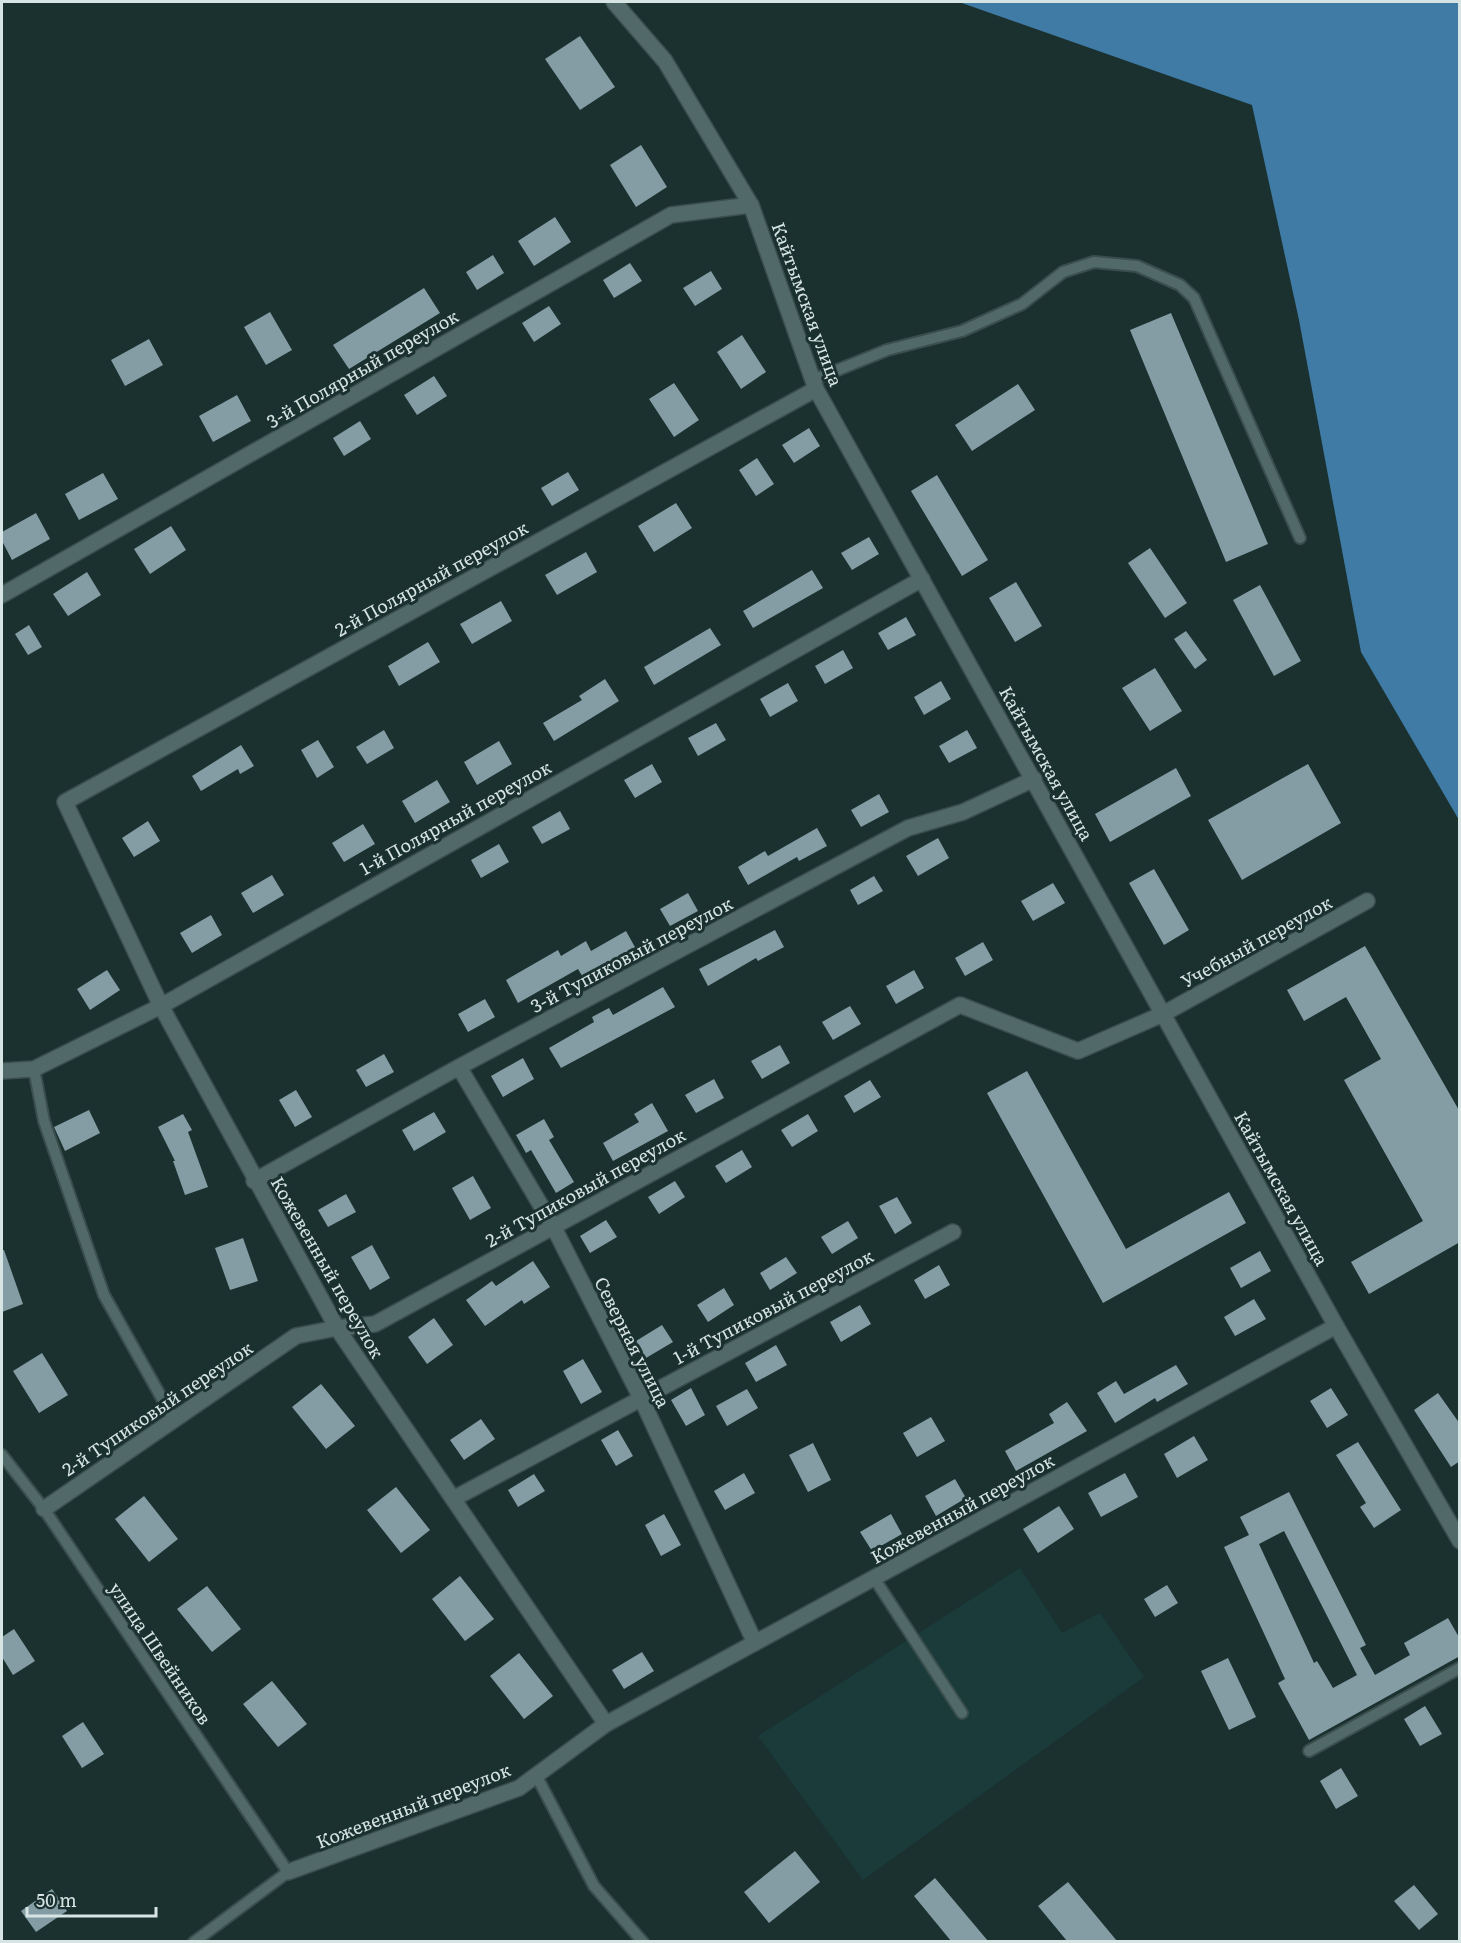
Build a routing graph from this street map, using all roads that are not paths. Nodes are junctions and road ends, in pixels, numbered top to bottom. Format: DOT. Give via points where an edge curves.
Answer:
graph roads {
  1 [pos="614,2"];
  2 [pos="752,205"];
  3 [pos="815,385"];
  4 [pos="1300,538"];
  5 [pos="922,579"];
  6 [pos="2,595"];
  7 [pos="1034,780"];
  8 [pos="65,802"];
  9 [pos="1366,901"];
  10 [pos="161,1006"];
  11 [pos="1163,1014"];
  12 [pos="459,1067"];
  13 [pos="34,1069"];
  14 [pos="2,1071"];
  15 [pos="254,1182"];
  16 [pos="553,1226"];
  17 [pos="953,1232"];
  18 [pos="1336,1326"];
  19 [pos="337,1328"];
  20 [pos="641,1398"];
  21 [pos="174,1420"];
  22 [pos="2,1455"];
  23 [pos="453,1499"];
  24 [pos="44,1509"];
  25 [pos="1460,1541"];
  26 [pos="874,1578"];
  27 [pos="755,1643"];
  28 [pos="1460,1668"];
  29 [pos="962,1713"];
  30 [pos="606,1724"];
  31 [pos="1309,1751"];
  32 [pos="536,1775"];
  33 [pos="288,1872"];
  34 [pos="194,1941"];
  35 [pos="643,1941"];
  1 -- 2 [label="street, Кайтымская улица" via="665,61"];
  2 -- 3 [label="street, Кайтымская улица"];
  2 -- 6 [label="street, 3-й Полярный переулок" via="671,215"];
  3 -- 4 [label="lane" via="888,350 962,331 1022,304 1063,272 1094,261 1137,267 1180,285 1194,298"];
  3 -- 5 [label="street, Кайтымская улица"];
  3 -- 8 [label="street, 2-й Полярный переулок"];
  5 -- 7 [label="street, Кайтымская улица"];
  5 -- 10 [label="street, 1-й Полярный переулок"];
  7 -- 11 [label="street, Кайтымская улица"];
  7 -- 12 [label="street, 3-й Тупиковый переулок" via="963,812 908,828"];
  8 -- 10 [label="street, Кожевенный переулок"];
  9 -- 11 [label="street, Учебный переулок"];
  10 -- 13 [label="street, 1-й Полярный переулок"];
  10 -- 15 [label="street, Кожевенный переулок"];
  11 -- 16 [label="street, 2-й Тупиковый переулок" via="1078,1051 960,1005"];
  11 -- 18 [label="street, Кайтымская улица"];
  12 -- 15 [label="street, 3-й Тупиковый переулок"];
  12 -- 16 [label="street, Северная улица"];
  13 -- 14 [label="street, 1-й Полярный переулок"];
  13 -- 21 [label="lane" via="44,1121 104,1295"];
  15 -- 19 [label="street, Кожевенный переулок"];
  16 -- 19 [label="street, 2-й Тупиковый переулок" via="375,1324"];
  16 -- 20 [label="street, Северная улица"];
  17 -- 20 [label="street, 1-й Тупиковый переулок"];
  18 -- 25 [label="street, Кайтымская улица"];
  18 -- 26 [label="street, Кожевенный переулок"];
  19 -- 21 [label="street, 2-й Тупиковый переулок" via="297,1336"];
  19 -- 23 [label="street, Кожевенный переулок"];
  20 -- 23 [label="street, 1-й Тупиковый переулок"];
  20 -- 27 [label="street, Северная улица"];
  21 -- 24 [label="street, 2-й Тупиковый переулок"];
  22 -- 24 [label="lane, улица Швейников"];
  23 -- 30 [label="street, Кожевенный переулок"];
  24 -- 33 [label="lane, улица Швейников"];
  26 -- 27 [label="street, Кожевенный переулок"];
  26 -- 29 [label="lane"];
  27 -- 30 [label="street, Кожевенный переулок"];
  28 -- 31 [label="lane"];
  30 -- 32 [label="street, Кожевенный переулок"];
  32 -- 33 [label="street, Кожевенный переулок" via="519,1788"];
  32 -- 35 [label="lane" via="594,1886"];
  33 -- 34 [label="lane"];
}
